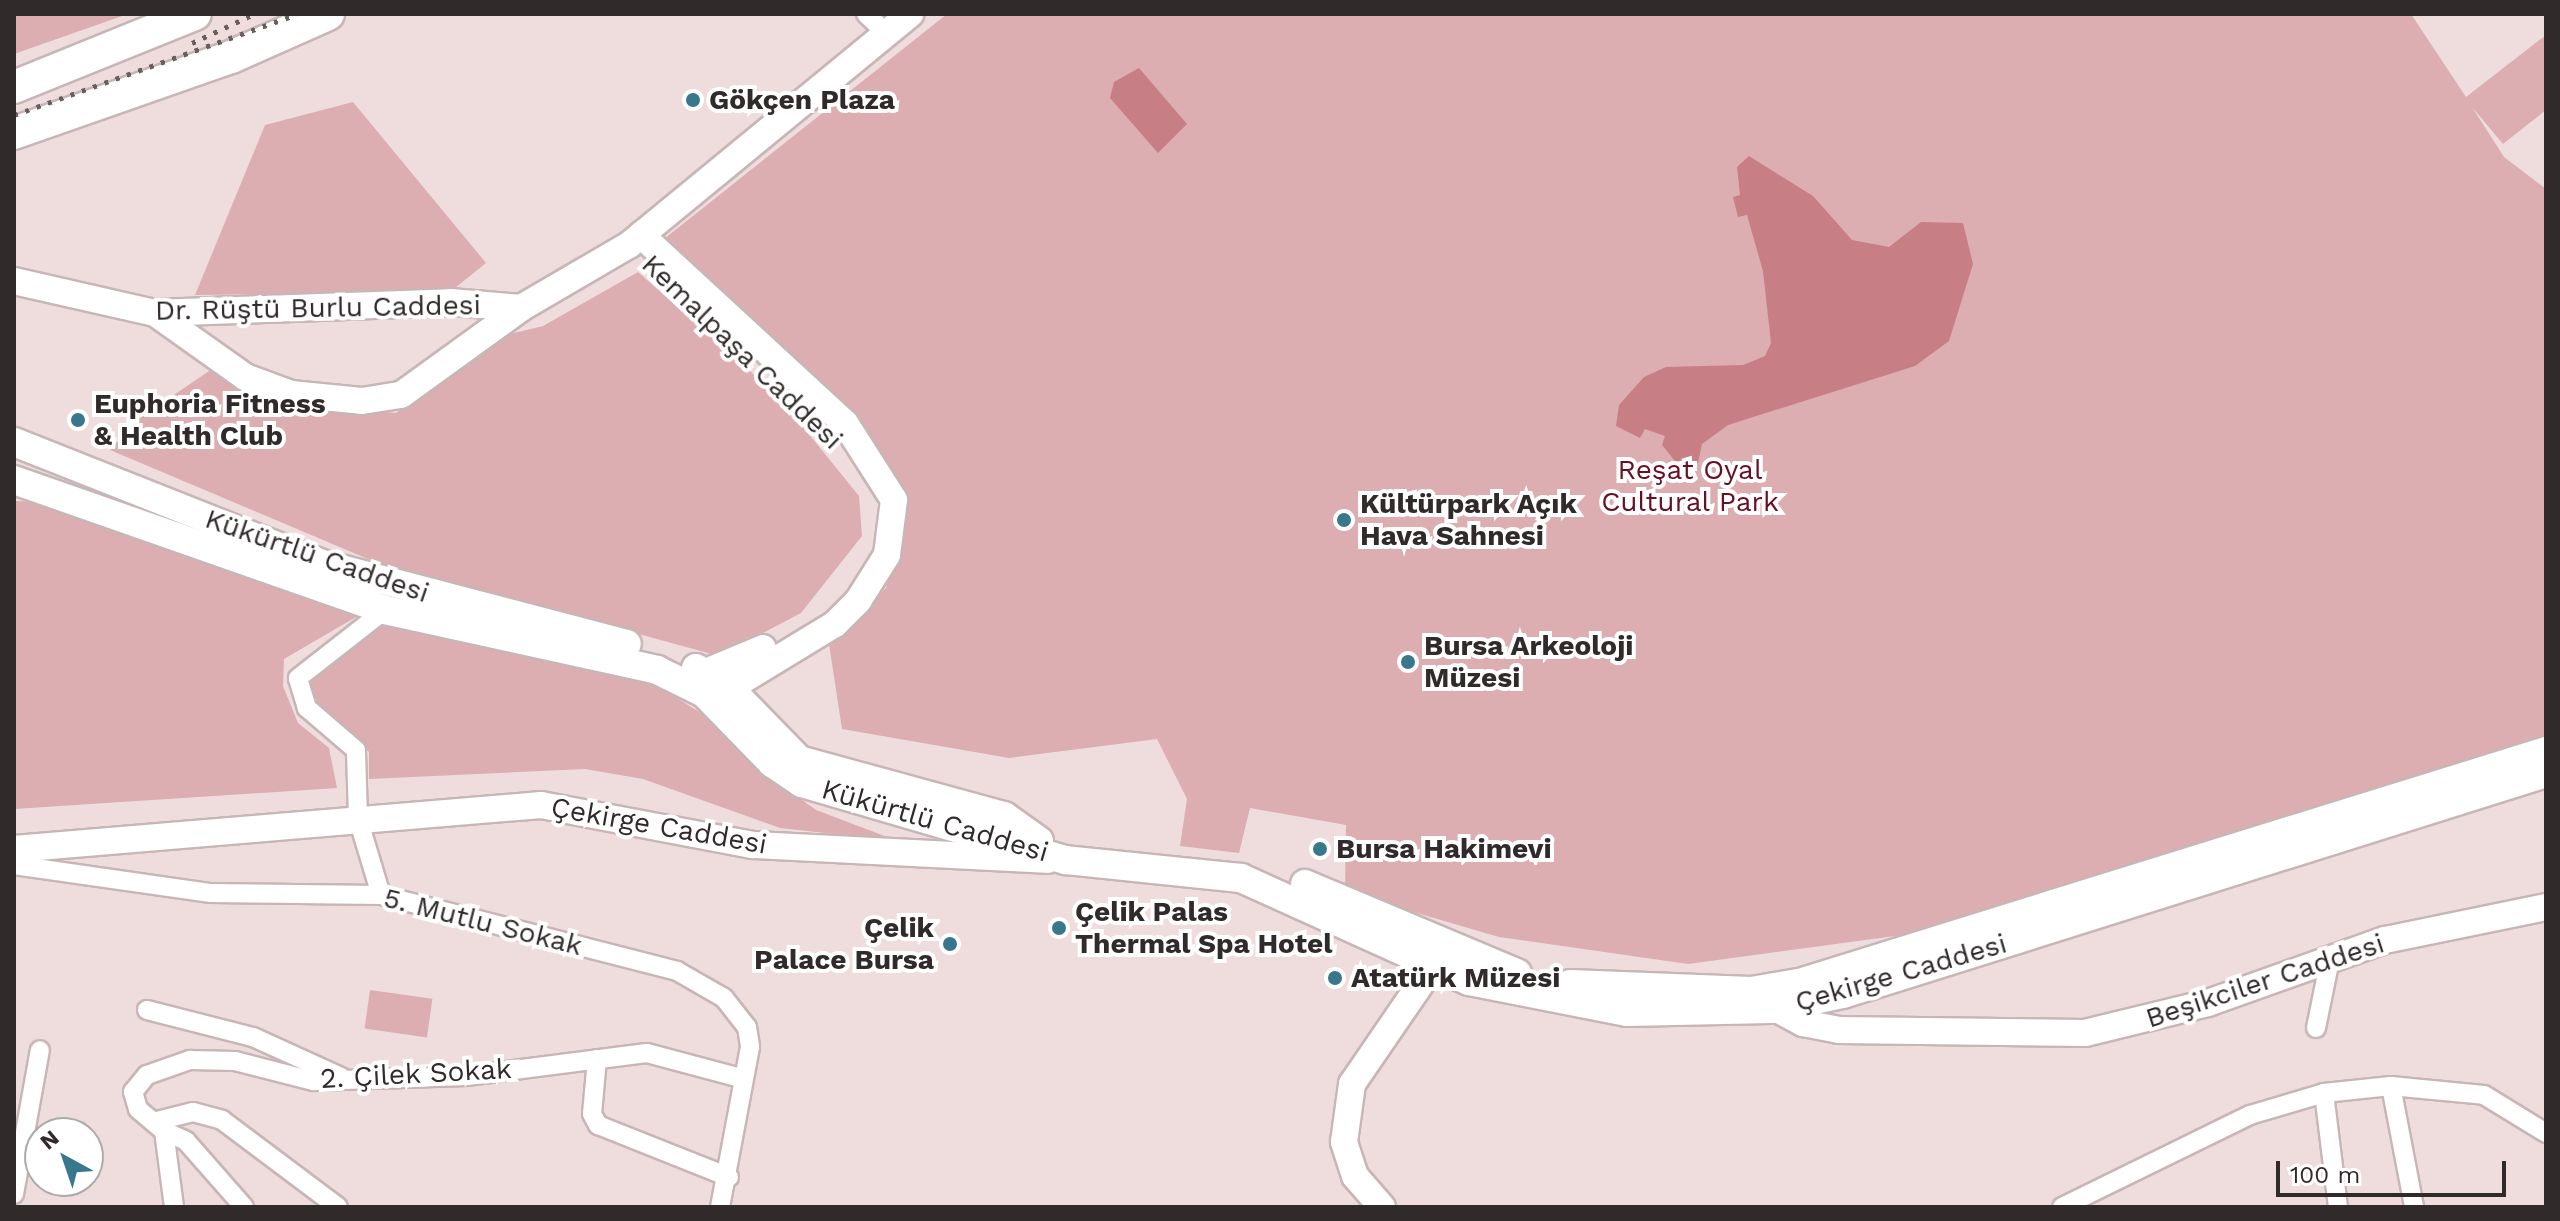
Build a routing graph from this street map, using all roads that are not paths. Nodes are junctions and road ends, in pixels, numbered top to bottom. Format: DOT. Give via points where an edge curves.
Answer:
graph roads {
  1 [pos="195,14"];
  2 [pos="328,14"];
  3 [pos="866,14"];
  4 [pos="910,14"];
  5 [pos="885,32"];
  6 [pos="14,87"];
  7 [pos="14,133"];
  8 [pos="635,240"];
  9 [pos="14,281"];
  10 [pos="521,308"];
  11 [pos="155,313"];
  12 [pos="14,442"];
  13 [pos="14,480"];
  14 [pos="14,488"];
  15 [pos="52,491"];
  16 [pos="385,610"];
  17 [pos="681,680"];
  18 [pos="724,695"];
  19 [pos="2546,751"];
  20 [pos="2546,773"];
  21 [pos="357,809"];
  22 [pos="14,849"];
  23 [pos="1066,860"];
  24 [pos="14,865"];
  25 [pos="381,895"];
  26 [pos="2546,907"];
  27 [pos="1470,959"];
  28 [pos="2330,959"];
  29 [pos="1432,967"];
  30 [pos="1761,1000"];
  31 [pos="147,1010"];
  32 [pos="2316,1028"];
  33 [pos="40,1050"];
  34 [pos="597,1059"];
  35 [pos="741,1078"];
  36 [pos="347,1080"];
  37 [pos="2391,1086"];
  38 [pos="2324,1093"];
  39 [pos="160,1126"];
  40 [pos="2546,1133"];
  41 [pos="729,1177"];
  42 [pos="14,1194"];
  43 [pos="174,1207"];
  44 [pos="244,1207"];
  45 [pos="338,1207"];
  46 [pos="720,1207"];
  47 [pos="1382,1207"];
  48 [pos="2062,1207"];
  49 [pos="2338,1207"];
  50 [pos="2414,1207"];
  1 -- 6 [label="highway"];
  2 -- 7 [label="highway" via="231,57"];
  3 -- 5 [label="street"];
  4 -- 5 [label="main road, Dr. Rüştü Burlu Caddesi"];
  5 -- 8 [label="main road, Dr. Rüştü Burlu Caddesi"];
  8 -- 10 [label="main road, Dr. Rüştü Burlu Caddesi"];
  8 -- 18 [label="main road, Kemalpaşa Caddesi" via="845,423 894,500 887,555 858,601 835,624"];
  9 -- 11 [label="main road, Dr. Rüştü Burlu Caddesi"];
  10 -- 11 [label="main road, Dr. Rüştü Burlu Caddesi" via="451,302"];
  10 -- 11 [label="main road" via="401,395 362,401 291,394 245,377"];
  12 -- 18 [label="main road, Kükürtlü Caddesi" via="322,564 669,655"];
  13 -- 15 [label="main road, Kükürtlü Caddesi"];
  14 -- 15 [label="main road"];
  15 -- 16 [label="main road, Kükürtlü Caddesi"];
  16 -- 17 [label="main road, Kükürtlü Caddesi"];
  16 -- 21 [label="street" via="298,678 307,708 356,750"];
  17 -- 18 [label="main road, Kükürtlü Caddesi"];
  17 -- 18 [label="main road, Kemalpaşa Caddesi"];
  18 -- 23 [label="main road, Kükürtlü Caddesi" via="799,760 1004,816"];
  19 -- 30 [label="main road, Çekirge Caddesi" via="1812,979"];
  20 -- 30 [label="main road, Çekirge Caddesi" via="1843,994"];
  21 -- 22 [label="main road, Çekirge Caddesi"];
  21 -- 23 [label="main road, Çekirge Caddesi" via="541,805 753,845"];
  21 -- 25 [label="street"];
  23 -- 27 [label="main road, Çekirge Caddesi" via="1199,854 1251,862"];
  23 -- 29 [label="main road, Çekirge Caddesi" via="1241,878"];
  24 -- 25 [label="street, 5. Mutlu Sokak" via="211,893"];
  25 -- 35 [label="street, 5. Mutlu Sokak" via="677,971 724,998 747,1027 750,1047"];
  26 -- 28 [label="main road, Beşikciler Caddesi"];
  27 -- 29 [label="main road"];
  27 -- 30 [label="main road, Çekirge Caddesi" via="1580,986"];
  28 -- 30 [label="main road, Beşikciler Caddesi" via="2208,1003 2085,1033 1839,1030"];
  28 -- 32 [label="street"];
  29 -- 30 [label="main road, Çekirge Caddesi" via="1469,981 1627,1012"];
  29 -- 47 [label="main road" via="1352,1084 1344,1142 1355,1176"];
  31 -- 36 [label="street" via="253,1037"];
  33 -- 42 [label="street"];
  34 -- 35 [label="street, 2. Çilek Sokak" via="647,1053"];
  34 -- 36 [label="street, 2. Çilek Sokak"];
  34 -- 41 [label="street" via="592,1114 598,1125"];
  35 -- 41 [label="street, 5. Mutlu Sokak"];
  36 -- 39 [label="street, 2. Çilek Sokak" via="190,1060 147,1075 133,1092 138,1109"];
  37 -- 38 [label="street"];
  37 -- 40 [label="street" via="2484,1095"];
  37 -- 50 [label="street"];
  38 -- 48 [label="street" via="2250,1115"];
  38 -- 49 [label="street"];
  39 -- 43 [label="street"];
  39 -- 44 [label="street" via="186,1141"];
  39 -- 45 [label="street" via="193,1112 222,1120"];
  41 -- 46 [label="street, 5. Mutlu Sokak"];
}
